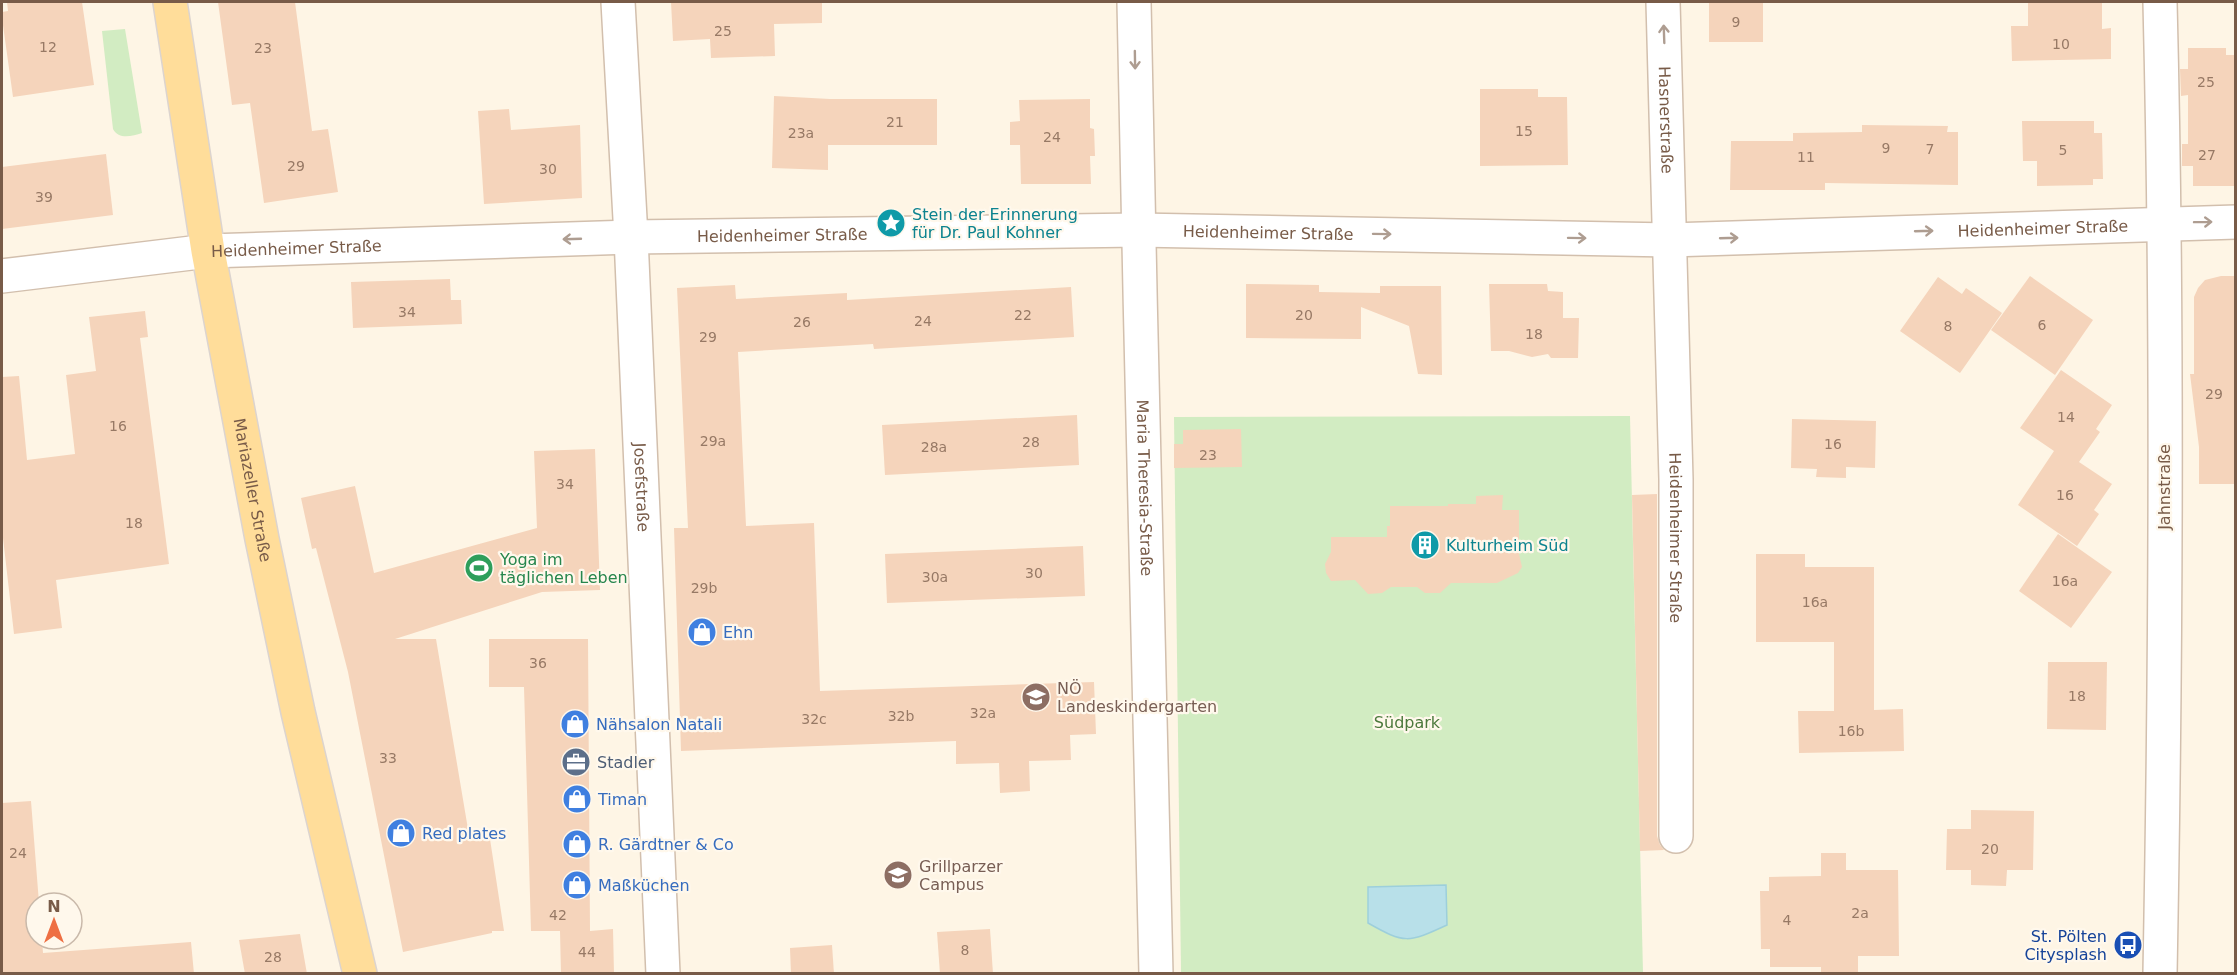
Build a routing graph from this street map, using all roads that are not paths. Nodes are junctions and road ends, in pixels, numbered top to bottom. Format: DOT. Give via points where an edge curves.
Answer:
graph roads {
  1 [pos="170,2"];
  2 [pos="618,2"];
  3 [pos="1134,2"];
  4 [pos="1663,2"];
  5 [pos="2160,2"];
  6 [pos="2235,222"];
  7 [pos="2165,223"];
  8 [pos="1138,230"];
  9 [pos="631,237"];
  10 [pos="1670,240"];
  11 [pos="208,251"];
  12 [pos="2,276"];
  13 [pos="1676,836"];
  14 [pos="360,974"];
  15 [pos="663,974"];
  16 [pos="1156,974"];
  17 [pos="2160,974"];
  1 -- 11 [label="main road, Mariazeller Straße"];
  2 -- 9 [label="street, Josefstraße"];
  3 -- 8 [label="street, Maria Theresia-Straße, one-way"];
  10 -- 4 [label="street, Hasnerstraße, one-way"];
  5 -- 7 [label="street, Jahnstraße"];
  7 -- 6 [label="street, Heidenheimer Straße, one-way"];
  10 -- 7 [label="street, Heidenheimer Straße, one-way"];
  7 -- 17 [label="street, Jahnstraße"];
  8 -- 9 [label="street, Heidenheimer Straße"];
  8 -- 10 [label="street, Heidenheimer Straße, one-way"];
  8 -- 16 [label="street, Maria Theresia-Straße"];
  9 -- 11 [label="street, Heidenheimer Straße, one-way"];
  9 -- 15 [label="street, Josefstraße"];
  10 -- 13 [label="street, Heidenheimer Straße" via="1676,479"];
  11 -- 12 [label="street, Heidenheimer Straße"];
  11 -- 14 [label="main road, Mariazeller Straße" via="298,712"];
}
